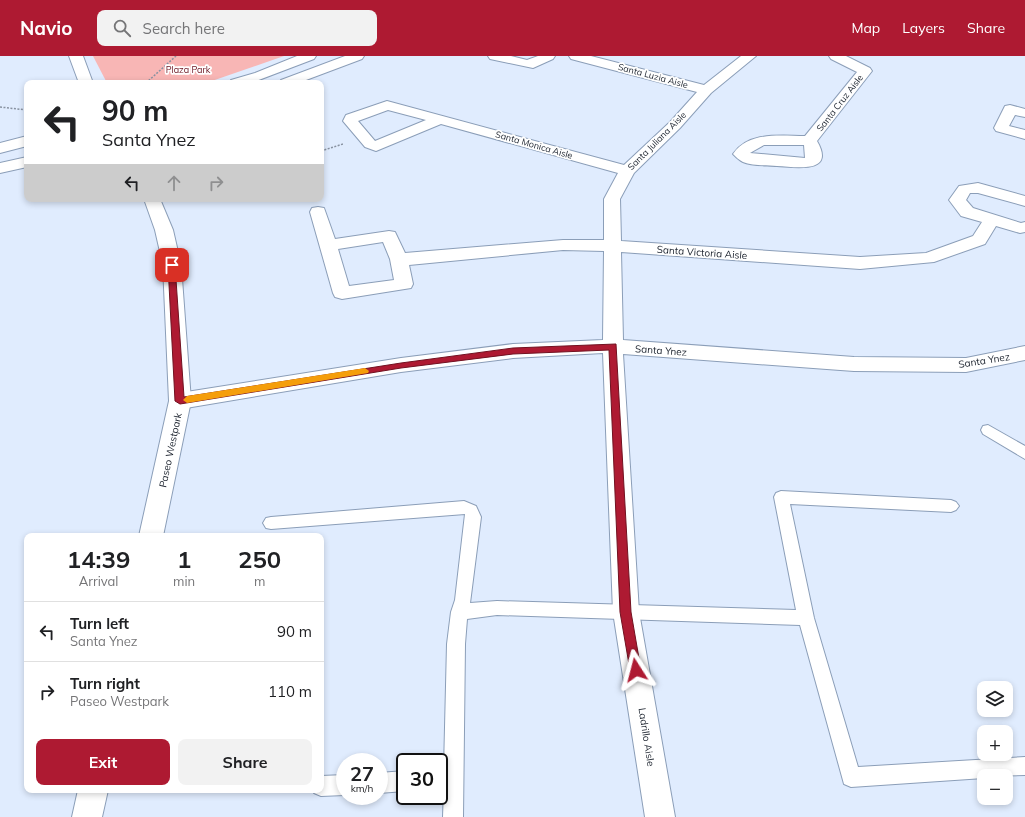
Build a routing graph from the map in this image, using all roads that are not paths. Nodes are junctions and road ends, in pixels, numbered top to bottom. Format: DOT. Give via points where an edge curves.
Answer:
graph roads {
  1 [pos="76,56"];
  2 [pos="309,56"];
  3 [pos="357,56"];
  4 [pos="495,56"];
  5 [pos="548,56"];
  6 [pos="576,56"];
  7 [pos="749,56"];
  8 [pos="836,56"];
  9 [pos="85,80"];
  10 [pos="244,80"];
  11 [pos="294,80"];
  12 [pos="706,90"];
  13 [pos="1025,113"];
  14 [pos="442,119"];
  15 [pos="1025,135"];
  16 [pos="809,141"];
  17 [pos="24,142"];
  18 [pos="0,148"];
  19 [pos="24,163"];
  20 [pos="0,168"];
  21 [pos="627,171"];
  22 [pos="1025,201"];
  23 [pos="153,202"];
  24 [pos="318,212"];
  25 [pos="992,220"];
  26 [pos="1025,227"];
  27 [pos="328,245"];
  28 [pos="612,246"];
  29 [pos="399,259"];
  30 [pos="613,346"];
  31 [pos="1025,353"];
  32 [pos="180,401"];
  33 [pos="988,430"];
  34 [pos="1025,453"];
  35 [pos="951,506"];
  36 [pos="271,523"];
  37 [pos="152,533"];
  38 [pos="459,612"];
  39 [pos="626,612"];
  40 [pos="806,618"];
  41 [pos="448,753"];
  42 [pos="1025,766"];
  43 [pos="336,785"];
  44 [pos="324,786"];
  45 [pos="448,789"];
  46 [pos="91,793"];
  47 [pos="87,817"];
  48 [pos="453,817"];
  49 [pos="660,817"];
  1 -- 9 [label="street"];
  2 -- 10 [label="street"];
  3 -- 11 [label="street"];
  4 -- 5 [label="street" via="527,64 533,64"];
  6 -- 12 [label="street, Santa Luzia Aisle"];
  7 -- 12 [label="street, Santa Juliana Aisle"];
  8 -- 16 [label="street, Santa Cruz Aisle" via="865,71"];
  12 -- 21 [label="street, Santa Juliana Aisle" via="675,125"];
  13 -- 15 [label="street" via="1010,109 1001,128"];
  14 -- 14 [label="street, Santa Monica Aisle" via="387,105 351,118 350,121 370,144 376,146"];
  14 -- 21 [label="street, Santa Monica Aisle"];
  17 -- 18 [label="street"];
  19 -- 20 [label="street"];
  21 -- 28 [label="street, Santa Juliana Aisle" via="612,199"];
  22 -- 25 [label="street" via="978,188 965,190 957,200 967,212"];
  23 -- 32 [label="street, Paseo Westpark" via="164,230 172,265"];
  24 -- 27 [label="street"];
  25 -- 26 [label="street" via="1020,228"];
  25 -- 28 [label="street, Santa Victoria Aisle" via="979,240 928,258 875,262"];
  27 -- 29 [label="street" via="389,236"];
  27 -- 29 [label="street" via="342,293 404,284"];
  28 -- 29 [label="street, Santa Victoria Aisle" via="563,245"];
  28 -- 30 [label="street, Santa Juliana Aisle"];
  30 -- 31 [label="street, Santa Ynez" via="854,364 966,365"];
  30 -- 32 [label="street, Santa Ynez" via="513,351"];
  30 -- 39 [label="street, Ladrillo Aisle"];
  32 -- 37 [label="street, Paseo Westpark"];
  33 -- 34 [label="lane"];
  35 -- 40 [label="lane" via="781,497"];
  36 -- 38 [label="lane" via="464,507 471,510 473,517 463,600"];
  38 -- 39 [label="lane" via="497,608"];
  38 -- 41 [label="lane"];
  39 -- 40 [label="lane"];
  39 -- 49 [label="street, Ladrillo Aisle"];
  40 -- 42 [label="lane" via="851,777"];
  43 -- 44 [label="lane"];
  45 -- 48 [label="lane"];
  46 -- 47 [label="street"];
}
